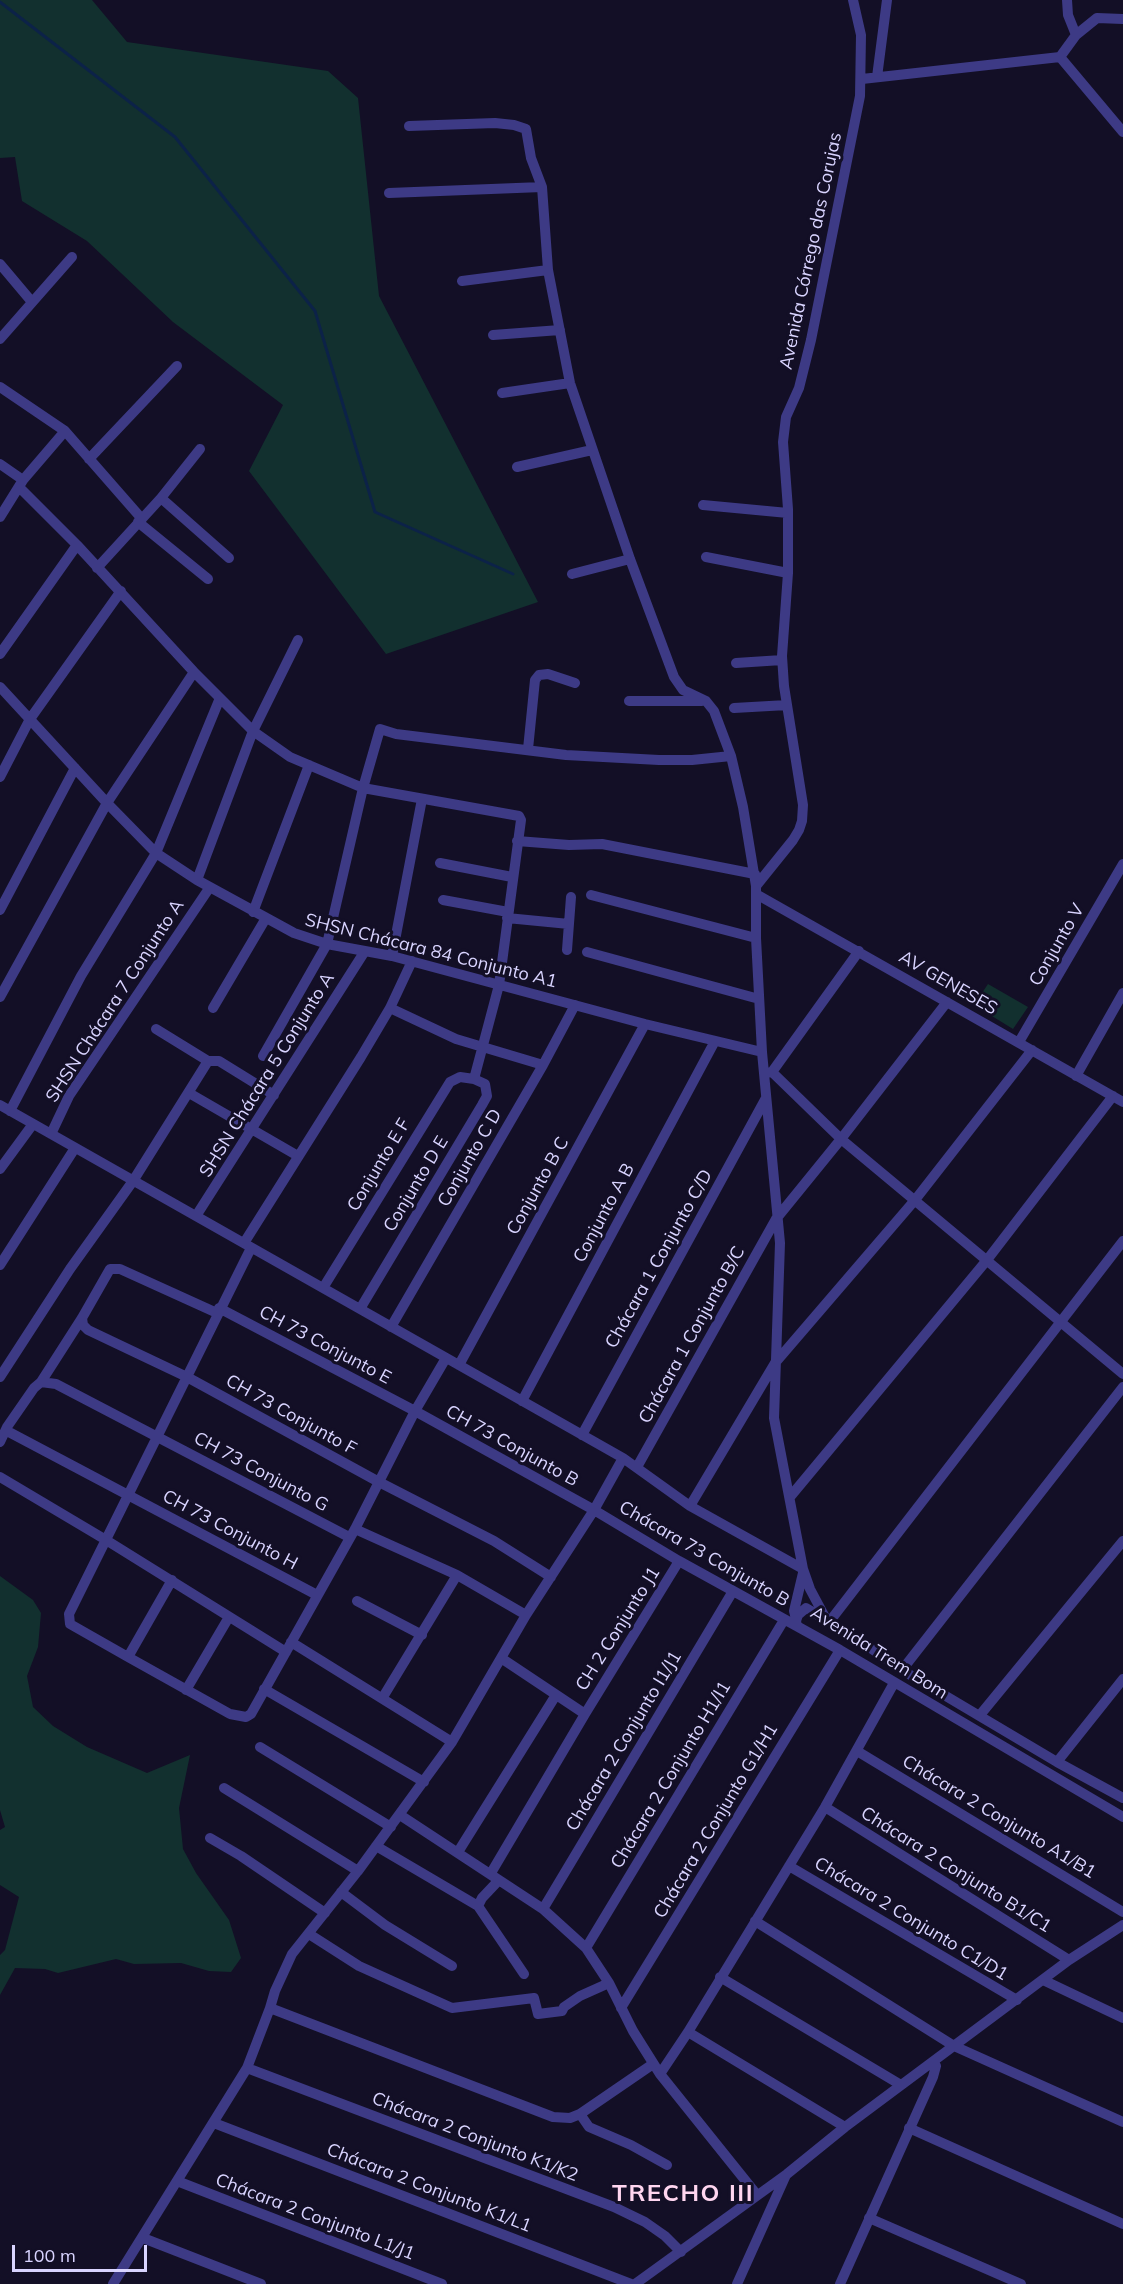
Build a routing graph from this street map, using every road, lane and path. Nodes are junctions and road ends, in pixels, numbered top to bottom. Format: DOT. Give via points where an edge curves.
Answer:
graph roads {
  1 [pos="853,0"];
  2 [pos="887,0"];
  3 [pos="1067,0"];
  4 [pos="1123,19"];
  5 [pos="1076,35"];
  6 [pos="1060,57"];
  7 [pos="877,77"];
  8 [pos="862,79"];
  9 [pos="408,126"];
  10 [pos="1123,132"];
  11 [pos="542,187"];
  12 [pos="389,193"];
  13 [pos="72,256"];
  14 [pos="0,264"];
  15 [pos="548,270"];
  16 [pos="462,281"];
  17 [pos="32,302"];
  18 [pos="560,330"];
  19 [pos="493,335"];
  20 [pos="0,339"];
  21 [pos="177,366"];
  22 [pos="570,383"];
  23 [pos="0,387"];
  24 [pos="502,393"];
  25 [pos="65,431"];
  26 [pos="200,449"];
  27 [pos="592,450"];
  28 [pos="89,459"];
  29 [pos="0,464"];
  30 [pos="517,467"];
  31 [pos="21,484"];
  32 [pos="161,498"];
  33 [pos="703,505"];
  34 [pos="788,513"];
  35 [pos="0,517"];
  36 [pos="140,520"];
  37 [pos="77,545"];
  38 [pos="706,557"];
  39 [pos="229,558"];
  40 [pos="630,559"];
  41 [pos="97,568"];
  42 [pos="788,573"];
  43 [pos="572,574"];
  44 [pos="208,579"];
  45 [pos="122,591"];
  46 [pos="298,640"];
  47 [pos="0,654"];
  48 [pos="782,660"];
  49 [pos="736,663"];
  50 [pos="194,672"];
  51 [pos="575,682"];
  52 [pos="0,687"];
  53 [pos="220,698"];
  54 [pos="629,701"];
  55 [pos="706,701"];
  56 [pos="787,705"];
  57 [pos="734,708"];
  58 [pos="30,719"];
  59 [pos="253,731"];
  60 [pos="528,749"];
  61 [pos="731,756"];
  62 [pos="309,765"];
  63 [pos="75,768"];
  64 [pos="0,777"];
  65 [pos="363,788"];
  66 [pos="422,799"];
  67 [pos="107,803"];
  68 [pos="517,841"];
  69 [pos="156,853"];
  70 [pos="440,863"];
  71 [pos="1123,864"];
  72 [pos="512,877"];
  73 [pos="196,879"];
  74 [pos="755,885"];
  75 [pos="210,887"];
  76 [pos="591,895"];
  77 [pos="571,897"];
  78 [pos="443,900"];
  79 [pos="0,910"];
  80 [pos="253,912"];
  81 [pos="508,915"];
  82 [pos="266,918"];
  83 [pos="569,924"];
  84 [pos="756,938"];
  85 [pos="327,944"];
  86 [pos="567,950"];
  87 [pos="365,951"];
  88 [pos="859,951"];
  89 [pos="587,952"];
  90 [pos="392,956"];
  91 [pos="412,962"];
  92 [pos="499,985"];
  93 [pos="1123,993"];
  94 [pos="0,997"];
  95 [pos="759,999"];
  96 [pos="947,1002"];
  97 [pos="575,1005"];
  98 [pos="213,1008"];
  99 [pos="390,1008"];
  100 [pos="645,1024"];
  101 [pos="156,1029"];
  102 [pos="715,1041"];
  103 [pos="1019,1042"];
  104 [pos="483,1046"];
  105 [pos="1032,1050"];
  106 [pos="762,1052"];
  107 [pos="263,1056"];
  108 [pos="208,1061"];
  109 [pos="543,1065"];
  110 [pos="768,1073"];
  111 [pos="1076,1076"];
  112 [pos="474,1078"];
  113 [pos="189,1094"];
  114 [pos="274,1095"];
  115 [pos="1113,1096"];
  116 [pos="766,1098"];
  117 [pos="1123,1102"];
  118 [pos="0,1105"];
  119 [pos="10,1111"];
  120 [pos="33,1124"];
  121 [pos="253,1130"];
  122 [pos="51,1134"];
  123 [pos="841,1139"];
  124 [pos="75,1148"];
  125 [pos="298,1156"];
  126 [pos="0,1169"];
  127 [pos="133,1181"];
  128 [pos="915,1200"];
  129 [pos="196,1216"];
  130 [pos="776,1219"];
  131 [pos="1123,1241"];
  132 [pos="247,1245"];
  133 [pos="987,1260"];
  134 [pos="0,1265"];
  135 [pos="323,1288"];
  136 [pos="360,1309"];
  137 [pos="218,1310"];
  138 [pos="82,1318"];
  139 [pos="1060,1320"];
  140 [pos="391,1327"];
  141 [pos="446,1358"];
  142 [pos="775,1363"];
  143 [pos="459,1365"];
  144 [pos="1123,1374"];
  145 [pos="0,1377"];
  146 [pos="187,1377"];
  147 [pos="42,1382"];
  148 [pos="1123,1387"];
  149 [pos="522,1401"];
  150 [pos="415,1411"];
  151 [pos="7,1431"];
  152 [pos="582,1435"];
  153 [pos="157,1436"];
  154 [pos="0,1442"];
  155 [pos="623,1458"];
  156 [pos="637,1467"];
  157 [pos="0,1477"];
  158 [pos="379,1482"];
  159 [pos="128,1495"];
  160 [pos="790,1497"];
  161 [pos="690,1506"];
  162 [pos="594,1510"];
  163 [pos="352,1533"];
  164 [pos="106,1540"];
  165 [pos="1123,1541"];
  166 [pos="679,1561"];
  167 [pos="803,1569"];
  168 [pos="456,1575"];
  169 [pos="551,1577"];
  170 [pos="172,1580"];
  171 [pos="733,1591"];
  172 [pos="317,1595"];
  173 [pos="357,1601"];
  174 [pos="526,1615"];
  175 [pos="229,1617"];
  176 [pos="784,1620"];
  177 [pos="828,1620"];
  178 [pos="797,1623"];
  179 [pos="422,1635"];
  180 [pos="288,1647"];
  181 [pos="840,1650"];
  182 [pos="128,1657"];
  183 [pos="501,1658"];
  184 [pos="902,1670"];
  185 [pos="1123,1679"];
  186 [pos="894,1683"];
  187 [pos="264,1689"];
  188 [pos="186,1690"];
  189 [pos="556,1695"];
  190 [pos="383,1697"];
  191 [pos="585,1714"];
  192 [pos="980,1715"];
  193 [pos="452,1742"];
  194 [pos="260,1747"];
  195 [pos="857,1751"];
  196 [pos="1057,1762"];
  197 [pos="424,1782"];
  198 [pos="224,1788"];
  199 [pos="1123,1798"];
  200 [pos="825,1807"];
  201 [pos="400,1815"];
  202 [pos="1123,1817"];
  203 [pos="391,1827"];
  204 [pos="210,1838"];
  205 [pos="376,1846"];
  206 [pos="458,1852"];
  207 [pos="789,1866"];
  208 [pos="358,1871"];
  209 [pos="495,1876"];
  210 [pos="341,1892"];
  211 [pos="478,1906"];
  212 [pos="543,1909"];
  213 [pos="1123,1912"];
  214 [pos="326,1913"];
  215 [pos="754,1921"];
  216 [pos="1123,1925"];
  217 [pos="309,1934"];
  218 [pos="586,1948"];
  219 [pos="1069,1960"];
  220 [pos="452,1966"];
  221 [pos="524,1974"];
  222 [pos="720,1977"];
  223 [pos="1043,1980"];
  224 [pos="609,1983"];
  225 [pos="1017,2000"];
  226 [pos="270,2008"];
  227 [pos="621,2008"];
  228 [pos="1123,2018"];
  229 [pos="688,2032"];
  230 [pos="954,2046"];
  231 [pos="934,2062"];
  232 [pos="247,2068"];
  233 [pos="656,2069"];
  234 [pos="902,2085"];
  235 [pos="580,2114"];
  236 [pos="1123,2122"];
  237 [pos="214,2123"];
  238 [pos="845,2127"];
  239 [pos="909,2128"];
  240 [pos="667,2165"];
  241 [pos="786,2174"];
  242 [pos="177,2181"];
  243 [pos="757,2195"];
  244 [pos="869,2218"];
  245 [pos="1123,2224"];
  246 [pos="142,2238"];
  247 [pos="681,2252"];
  248 [pos="113,2284"];
  249 [pos="261,2284"];
  250 [pos="442,2284"];
  251 [pos="633,2284"];
  252 [pos="737,2284"];
  253 [pos="840,2284"];
  254 [pos="1021,2284"];
  1 -- 8 [label="street, Avenida Córrego das Corujas" via="861,34"];
  2 -- 7 [label="street"];
  3 -- 5 [label="street"];
  4 -- 5 [label="street" via="1097,18"];
  5 -- 6 [label="street"];
  6 -- 7 [label="street"];
  6 -- 10 [label="street"];
  7 -- 8 [label="street"];
  8 -- 34 [label="street, Avenida Córrego das Corujas" via="811,340 799,388 784,425"];
  9 -- 11 [label="street" via="495,123 526,129"];
  11 -- 12 [label="street"];
  11 -- 15 [label="street"];
  13 -- 17 [label="street"];
  14 -- 17 [label="street"];
  15 -- 16 [label="street"];
  15 -- 18 [label="street"];
  17 -- 20 [label="street"];
  18 -- 19 [label="street"];
  18 -- 22 [label="street"];
  21 -- 28 [label="street"];
  22 -- 24 [label="street"];
  22 -- 27 [label="street"];
  23 -- 25 [label="street"];
  25 -- 28 [label="street"];
  25 -- 31 [label="street"];
  26 -- 32 [label="street"];
  27 -- 30 [label="street"];
  27 -- 40 [label="street"];
  28 -- 36 [label="street"];
  29 -- 31 [label="street"];
  31 -- 35 [label="street"];
  31 -- 37 [label="street"];
  32 -- 36 [label="street"];
  32 -- 39 [label="street"];
  33 -- 34 [label="street"];
  34 -- 42 [label="street, Avenida Córrego das Corujas"];
  36 -- 41 [label="street"];
  36 -- 44 [label="street"];
  37 -- 41 [label="street"];
  37 -- 47 [label="street"];
  38 -- 42 [label="street"];
  40 -- 43 [label="street"];
  40 -- 55 [label="street" via="674,677 683,690"];
  41 -- 45 [label="street"];
  42 -- 48 [label="street, Avenida Córrego das Corujas"];
  45 -- 50 [label="street"];
  45 -- 58 [label="street"];
  46 -- 59 [label="street"];
  48 -- 49 [label="street"];
  48 -- 56 [label="street, Avenida Córrego das Corujas"];
  50 -- 53 [label="street"];
  50 -- 67 [label="street"];
  51 -- 60 [label="street" via="548,674 535,680"];
  52 -- 58 [label="street, SHSN Chácara 84 Conjunto A1"];
  53 -- 59 [label="street"];
  53 -- 69 [label="street"];
  54 -- 55 [label="street"];
  55 -- 61 [label="street" via="714,711"];
  56 -- 57 [label="street"];
  56 -- 74 [label="street, Avenida Córrego das Corujas" via="803,805 802,821 793,840"];
  58 -- 63 [label="street, SHSN Chácara 84 Conjunto A1"];
  58 -- 64 [label="street"];
  59 -- 62 [label="street" via="290,757"];
  59 -- 73 [label="street"];
  60 -- 61 [label="street" via="628,759"];
  60 -- 65 [label="street" via="380,729"];
  61 -- 74 [label="street"];
  62 -- 65 [label="street"];
  62 -- 80 [label="street"];
  63 -- 67 [label="street, SHSN Chácara 84 Conjunto A1"];
  63 -- 79 [label="street"];
  65 -- 66 [label="street"];
  65 -- 85 [label="street"];
  66 -- 68 [label="street" via="519,816"];
  66 -- 90 [label="street"];
  67 -- 69 [label="street, SHSN Chácara 84 Conjunto A1"];
  67 -- 94 [label="street"];
  68 -- 72 [label="street"];
  68 -- 74 [label="street, AV GENESES" via="602,844"];
  69 -- 73 [label="street, SHSN Chácara 84 Conjunto A1"];
  69 -- 119 [label="street" via="81,976"];
  70 -- 72 [label="street"];
  71 -- 103 [label="street, Conjunto V"];
  72 -- 81 [label="street"];
  73 -- 75 [label="street, SHSN Chácara 84 Conjunto A1"];
  74 -- 84 [label="street"];
  74 -- 88 [label="street, AV GENESES"];
  75 -- 80 [label="street, SHSN Chácara 84 Conjunto A1"];
  75 -- 122 [label="street, SHSN Chácara 7 Conjunto A" via="69,1096"];
  76 -- 84 [label="street"];
  77 -- 83 [label="street"];
  78 -- 81 [label="street"];
  80 -- 82 [label="street, SHSN Chácara 84 Conjunto A1"];
  81 -- 83 [label="street"];
  81 -- 92 [label="street"];
  82 -- 85 [label="street, SHSN Chácara 84 Conjunto A1"];
  82 -- 98 [label="street"];
  83 -- 86 [label="street"];
  84 -- 95 [label="street"];
  85 -- 87 [label="street, SHSN Chácara 84 Conjunto A1"];
  85 -- 107 [label="street"];
  87 -- 90 [label="street, SHSN Chácara 84 Conjunto A1"];
  87 -- 114 [label="street, SHSN Chácara 5 Conjunto A"];
  88 -- 96 [label="street, AV GENESES"];
  88 -- 110 [label="street"];
  89 -- 95 [label="street"];
  90 -- 91 [label="street, SHSN Chácara 84 Conjunto A1"];
  91 -- 92 [label="street, SHSN Chácara 84 Conjunto A1"];
  91 -- 99 [label="street"];
  92 -- 97 [label="street, SHSN Chácara 84 Conjunto A1"];
  92 -- 104 [label="street"];
  93 -- 111 [label="street"];
  95 -- 106 [label="street"];
  96 -- 103 [label="street, AV GENESES"];
  96 -- 123 [label="street, Chácara 1 Conjunto B/C"];
  97 -- 100 [label="street, SHSN Chácara 84 Conjunto A1"];
  97 -- 109 [label="street, Conjunto C D"];
  99 -- 104 [label="street" via="438,1032"];
  99 -- 125 [label="street"];
  100 -- 102 [label="street, SHSN Chácara 84 Conjunto A1"];
  100 -- 143 [label="street, Conjunto B C"];
  101 -- 108 [label="street"];
  102 -- 106 [label="street, SHSN Chácara 84 Conjunto A1"];
  102 -- 149 [label="street, Conjunto A B"];
  103 -- 105 [label="street, AV GENESES"];
  104 -- 109 [label="street"];
  104 -- 112 [label="street"];
  105 -- 111 [label="street, AV GENESES"];
  105 -- 128 [label="street"];
  106 -- 110 [label="street"];
  108 -- 113 [label="street"];
  108 -- 114 [label="street" via="219,1061"];
  109 -- 140 [label="street, Conjunto C D"];
  110 -- 116 [label="street"];
  110 -- 123 [label="street"];
  111 -- 115 [label="street, AV GENESES"];
  112 -- 135 [label="street, Conjunto E F" via="455,1078 447,1086"];
  112 -- 136 [label="street, Conjunto D E" via="485,1084 487,1096"];
  113 -- 121 [label="street"];
  113 -- 127 [label="street"];
  114 -- 121 [label="street, SHSN Chácara 5 Conjunto A"];
  115 -- 117 [label="street, AV GENESES"];
  115 -- 133 [label="street"];
  116 -- 130 [label="street"];
  116 -- 152 [label="street, Chácara 1 Conjunto C/D"];
  118 -- 119 [label="street"];
  119 -- 120 [label="street"];
  120 -- 122 [label="street"];
  120 -- 126 [label="street"];
  121 -- 125 [label="street"];
  121 -- 129 [label="street, SHSN Chácara 5 Conjunto A"];
  122 -- 124 [label="street"];
  123 -- 128 [label="street"];
  123 -- 130 [label="street, Chácara 1 Conjunto B/C"];
  124 -- 127 [label="street"];
  124 -- 134 [label="street"];
  125 -- 132 [label="street"];
  127 -- 129 [label="street"];
  127 -- 145 [label="street"];
  128 -- 133 [label="street"];
  128 -- 142 [label="street"];
  129 -- 132 [label="street"];
  130 -- 142 [label="street" via="780,1268"];
  130 -- 156 [label="street, Chácara 1 Conjunto B/C"];
  131 -- 139 [label="street"];
  132 -- 135 [label="street"];
  132 -- 137 [label="street"];
  133 -- 139 [label="street"];
  133 -- 160 [label="street"];
  135 -- 136 [label="street"];
  136 -- 140 [label="street"];
  137 -- 138 [label="street, CH 73 Conjunto E" via="114,1268"];
  137 -- 146 [label="street"];
  137 -- 150 [label="street, CH 73 Conjunto E"];
  138 -- 146 [label="street, CH 73 Conjunto F" via="88,1330"];
  138 -- 147 [label="street"];
  139 -- 144 [label="street"];
  139 -- 177 [label="street"];
  140 -- 141 [label="street"];
  141 -- 143 [label="street"];
  141 -- 150 [label="street"];
  142 -- 160 [label="street" via="774,1418"];
  142 -- 161 [label="street"];
  143 -- 149 [label="street"];
  146 -- 153 [label="street"];
  146 -- 158 [label="street, CH 73 Conjunto F"];
  147 -- 151 [label="street"];
  147 -- 153 [label="street, CH 73 Conjunto G" via="56,1384"];
  148 -- 184 [label="street"];
  149 -- 152 [label="street"];
  150 -- 158 [label="street"];
  150 -- 162 [label="street, CH 73 Conjunto B"];
  151 -- 154 [label="street"];
  151 -- 159 [label="street, CH 73 Conjunto H"];
  152 -- 155 [label="street"];
  153 -- 159 [label="street"];
  153 -- 163 [label="street, CH 73 Conjunto G"];
  155 -- 156 [label="street"];
  155 -- 162 [label="street"];
  156 -- 161 [label="street"];
  157 -- 164 [label="street"];
  158 -- 163 [label="street"];
  158 -- 169 [label="street, CH 73 Conjunto F" via="494,1540"];
  159 -- 164 [label="street"];
  159 -- 172 [label="street, CH 73 Conjunto H"];
  160 -- 167 [label="street"];
  161 -- 167 [label="street"];
  162 -- 166 [label="street, Chácara 73 Conjunto B"];
  162 -- 169 [label="street"];
  163 -- 168 [label="street, CH 73 Conjunto G"];
  163 -- 172 [label="street"];
  164 -- 170 [label="street"];
  164 -- 182 [label="street" via="69,1614 70,1624"];
  165 -- 192 [label="street"];
  166 -- 171 [label="street, Chácara 73 Conjunto B"];
  166 -- 191 [label="street, CH 2 Conjunto J1"];
  167 -- 177 [label="street"];
  167 -- 178 [label="street" via="794,1611"];
  168 -- 174 [label="street, CH 73 Conjunto G"];
  168 -- 179 [label="street"];
  169 -- 174 [label="street"];
  170 -- 175 [label="street"];
  170 -- 182 [label="street"];
  171 -- 176 [label="street, Chácara 73 Conjunto B"];
  171 -- 212 [label="street, Chácara 2 Conjunto I1/J1"];
  172 -- 180 [label="street"];
  173 -- 179 [label="street"];
  174 -- 183 [label="street"];
  175 -- 180 [label="street"];
  175 -- 188 [label="street"];
  176 -- 178 [label="street, Chácara 73 Conjunto B"];
  176 -- 218 [label="street, Chácara 2 Conjunto H1/I1"];
  177 -- 178 [label="street, Avenida Trem Bom" via="806,1608"];
  177 -- 184 [label="street, Avenida Trem Bom"];
  178 -- 181 [label="street, Avenida Trem Bom"];
  179 -- 190 [label="street"];
  180 -- 187 [label="street"];
  180 -- 190 [label="street"];
  181 -- 186 [label="street, Avenida Trem Bom"];
  181 -- 227 [label="street, Chácara 2 Conjunto G1/H1"];
  182 -- 188 [label="street"];
  183 -- 189 [label="street"];
  183 -- 193 [label="street"];
  184 -- 192 [label="street, Avenida Trem Bom"];
  185 -- 196 [label="street"];
  186 -- 195 [label="street"];
  186 -- 202 [label="street, Avenida Trem Bom"];
  187 -- 188 [label="street" via="246,1717 230,1714"];
  187 -- 197 [label="street"];
  189 -- 191 [label="street"];
  189 -- 206 [label="street"];
  190 -- 193 [label="street"];
  191 -- 209 [label="street, CH 2 Conjunto J1"];
  192 -- 196 [label="street, Avenida Trem Bom"];
  193 -- 197 [label="street"];
  194 -- 203 [label="street"];
  195 -- 200 [label="street"];
  195 -- 213 [label="street, Chácara 2 Conjunto A1/B1"];
  196 -- 199 [label="street, Avenida Trem Bom"];
  197 -- 201 [label="street"];
  198 -- 208 [label="street"];
  200 -- 207 [label="street"];
  200 -- 219 [label="street, Chácara 2 Conjunto B1/C1"];
  201 -- 203 [label="street"];
  201 -- 206 [label="street"];
  203 -- 205 [label="street"];
  204 -- 214 [label="street"];
  205 -- 208 [label="street"];
  205 -- 211 [label="street"];
  206 -- 209 [label="street"];
  207 -- 215 [label="street"];
  207 -- 225 [label="street, Chácara 2 Conjunto C1/D1"];
  208 -- 210 [label="street"];
  209 -- 211 [label="street, CH 2 Conjunto J1"];
  209 -- 212 [label="street"];
  210 -- 214 [label="street"];
  210 -- 220 [label="street" via="369,1915"];
  211 -- 221 [label="street"];
  212 -- 218 [label="street"];
  214 -- 217 [label="street"];
  215 -- 222 [label="street"];
  215 -- 230 [label="street"];
  216 -- 219 [label="street"];
  217 -- 224 [label="street" via="359,1966 452,2008 534,1998 538,2014 562,2011 580,1996"];
  217 -- 226 [label="street" via="292,1954"];
  218 -- 224 [label="street"];
  219 -- 223 [label="street"];
  222 -- 229 [label="street"];
  222 -- 234 [label="street"];
  223 -- 225 [label="street"];
  223 -- 228 [label="street"];
  224 -- 227 [label="street"];
  225 -- 230 [label="street"];
  226 -- 232 [label="street"];
  226 -- 235 [label="street" via="553,2117"];
  227 -- 233 [label="street"];
  229 -- 233 [label="street"];
  229 -- 238 [label="street"];
  230 -- 231 [label="street"];
  230 -- 236 [label="street"];
  231 -- 234 [label="street"];
  231 -- 239 [label="street" via="933,2076"];
  232 -- 237 [label="street"];
  232 -- 247 [label="street, Chácara 2 Conjunto K1/K2" via="614,2207 645,2222"];
  233 -- 235 [label="street"];
  233 -- 243 [label="street"];
  234 -- 238 [label="street"];
  235 -- 240 [label="street" via="589,2127"];
  237 -- 242 [label="street"];
  237 -- 251 [label="street, Chácara 2 Conjunto K1/L1"];
  238 -- 241 [label="street"];
  239 -- 244 [label="street"];
  239 -- 245 [label="street"];
  241 -- 243 [label="street"];
  241 -- 252 [label="street"];
  242 -- 246 [label="street"];
  242 -- 250 [label="street, Chácara 2 Conjunto L1/J1"];
  243 -- 247 [label="street"];
  244 -- 253 [label="street"];
  244 -- 254 [label="street"];
  246 -- 248 [label="street"];
  246 -- 249 [label="street"];
  247 -- 251 [label="street"];
}
